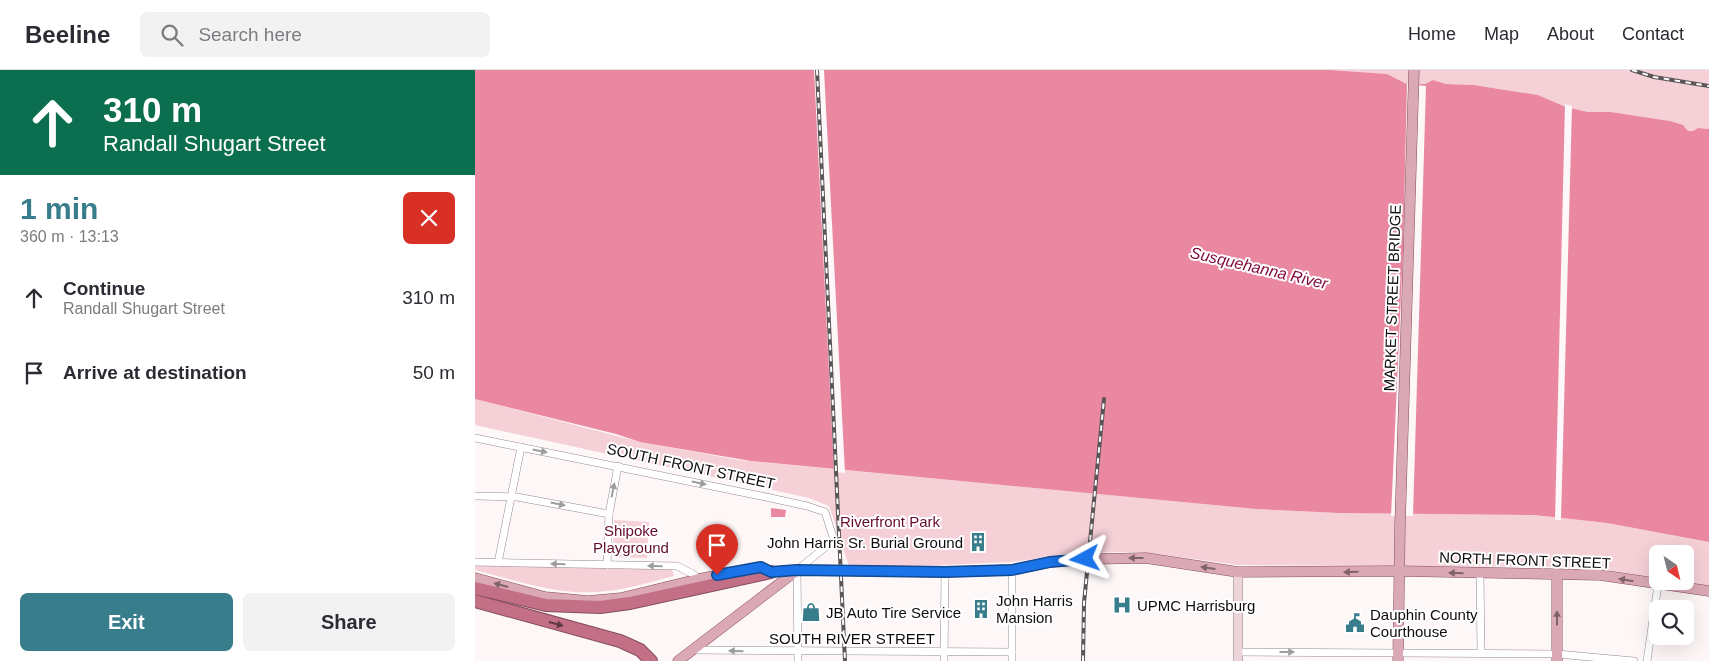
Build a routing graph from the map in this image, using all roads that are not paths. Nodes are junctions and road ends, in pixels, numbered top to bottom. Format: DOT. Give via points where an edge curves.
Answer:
graph roads {
  1 [pos="1414,74"];
  2 [pos="475,438"];
  3 [pos="521,447"];
  4 [pos="617,466"];
  5 [pos="475,496"];
  6 [pos="510,497"];
  7 [pos="609,514"];
  8 [pos="475,562"];
  9 [pos="498,563"];
  10 [pos="607,565"];
  11 [pos="797,570"];
  12 [pos="1012,570"];
  13 [pos="1399,571"];
  14 [pos="771,572"];
  15 [pos="945,572"];
  16 [pos="1238,572"];
  17 [pos="1480,573"];
  18 [pos="1557,574"];
  19 [pos="475,578"];
  20 [pos="699,579"];
  21 [pos="1649,583"];
  22 [pos="475,588"];
  23 [pos="1694,589"];
  24 [pos="1657,590"];
  25 [pos="1709,591"];
  26 [pos="475,601"];
  27 [pos="692,650"];
  28 [pos="798,652"];
  29 [pos="944,652"];
  30 [pos="1012,652"];
  31 [pos="1481,653"];
  32 [pos="641,656"];
  33 [pos="1238,657"];
  34 [pos="1398,657"];
  35 [pos="1557,657"];
  36 [pos="651,661"];
  37 [pos="678,661"];
  38 [pos="798,661"];
  39 [pos="944,661"];
  40 [pos="1012,661"];
  41 [pos="1633,661"];
  42 [pos="1647,661"];
  1 -- 13 [label="main road, MARKET STREET BRIDGE"];
  2 -- 3 [label="street, SOUTH FRONT STREET"];
  3 -- 4 [label="street, SOUTH FRONT STREET, one-way"];
  3 -- 6 [label="street"];
  7 -- 4 [label="street, one-way"];
  4 -- 11 [label="street, SOUTH FRONT STREET, one-way" via="825,512 833,541"];
  5 -- 6 [label="street"];
  6 -- 7 [label="street, one-way"];
  6 -- 9 [label="street"];
  7 -- 10 [label="street"];
  8 -- 9 [label="street"];
  10 -- 9 [label="street, one-way"];
  20 -- 10 [label="street, one-way" via="677,566"];
  11 -- 14 [label="main road"];
  11 -- 15 [label="main road"];
  11 -- 27 [label="main road"];
  11 -- 28 [label="street"];
  12 -- 15 [label="main road"];
  16 -- 12 [label="main road, one-way" via="1146,558 1050,562"];
  12 -- 30 [label="street"];
  13 -- 16 [label="main road, one-way"];
  17 -- 13 [label="main road, NORTH FRONT STREET, one-way"];
  13 -- 34 [label="main road, MARKET STREET BRIDGE"];
  14 -- 20 [label="main road" via="761,567"];
  14 -- 22 [label="highway" via="600,607 546,605"];
  15 -- 29 [label="street"];
  16 -- 33 [label="main road"];
  17 -- 18 [label="main road, NORTH FRONT STREET"];
  17 -- 31 [label="street"];
  21 -- 18 [label="main road, NORTH FRONT STREET, one-way" via="1600,575"];
  35 -- 18 [label="main road, one-way"];
  20 -- 19 [label="main road, one-way" via="621,598 588,601 545,596"];
  23 -- 25 [label="main road, NORTH FRONT STREET"];
  24 -- 42 [label="street"];
  26 -- 32 [label="highway, one-way" via="603,636"];
  28 -- 27 [label="street, SOUTH RIVER STREET, one-way"];
  27 -- 37 [label="main road"];
  28 -- 29 [label="street, SOUTH RIVER STREET"];
  28 -- 38 [label="street"];
  29 -- 30 [label="street, SOUTH RIVER STREET"];
  29 -- 39 [label="street"];
  30 -- 40 [label="street"];
  31 -- 34 [label="street"];
  31 -- 35 [label="street"];
  32 -- 36 [label="highway"];
  33 -- 34 [label="street, one-way"];
  35 -- 41 [label="street"];
}
